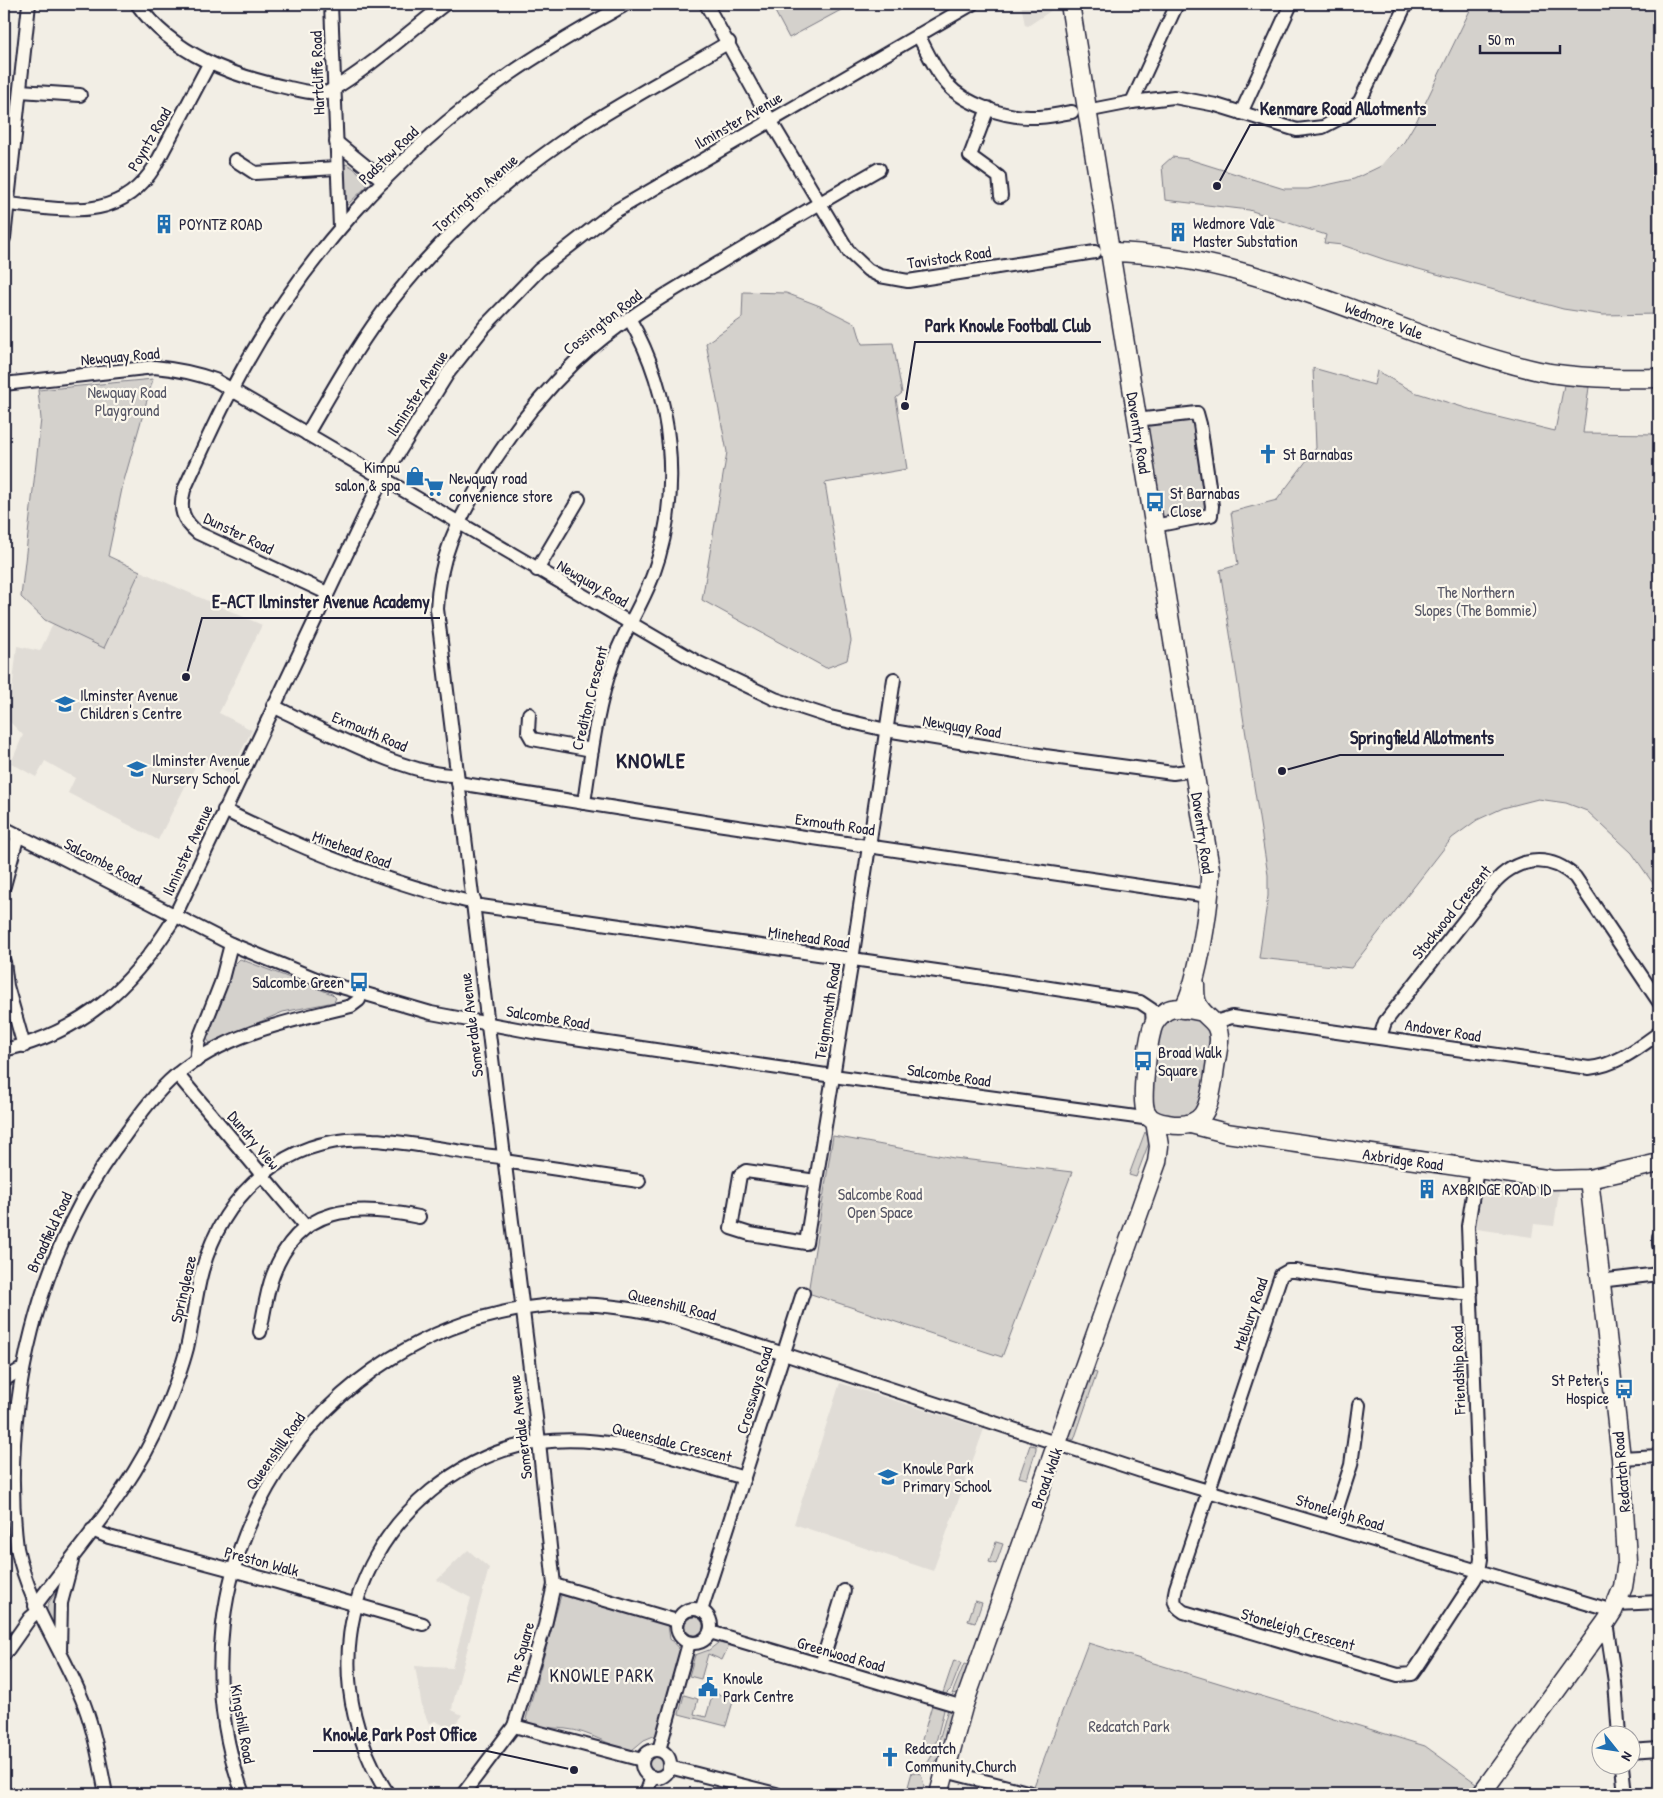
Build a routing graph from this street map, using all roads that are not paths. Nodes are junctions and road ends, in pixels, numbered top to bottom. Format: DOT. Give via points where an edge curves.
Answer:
graph roads {
  1 [pos="29,4"];
  2 [pos="137,4"];
  3 [pos="331,4"];
  4 [pos="444,4"];
  5 [pos="626,4"];
  6 [pos="706,4"];
  7 [pos="972,4"];
  8 [pos="1070,4"];
  9 [pos="1177,4"];
  10 [pos="1291,4"];
  11 [pos="1406,4"];
  12 [pos="918,35"];
  13 [pos="729,42"];
  14 [pos="209,64"];
  15 [pos="334,87"];
  16 [pos="20,91"];
  17 [pos="80,95"];
  18 [pos="1132,102"];
  19 [pos="988,108"];
  20 [pos="1079,112"];
  21 [pos="1241,113"];
  22 [pos="770,120"];
  23 [pos="336,142"];
  24 [pos="235,160"];
  25 [pos="336,168"];
  26 [pos="879,168"];
  27 [pos="384,181"];
  28 [pos="1001,196"];
  29 [pos="820,203"];
  30 [pos="7,204"];
  31 [pos="340,228"];
  32 [pos="4,238"];
  33 [pos="1102,252"];
  34 [pos="629,318"];
  35 [pos="1659,378"];
  36 [pos="4,384"];
  37 [pos="231,390"];
  38 [pos="1136,420"];
  39 [pos="307,434"];
  40 [pos="382,479"];
  41 [pos="579,499"];
  42 [pos="457,522"];
  43 [pos="1154,526"];
  44 [pos="537,570"];
  45 [pos="327,593"];
  46 [pos="629,623"];
  47 [pos="894,679"];
  48 [pos="274,706"];
  49 [pos="529,714"];
  50 [pos="886,730"];
  51 [pos="592,750"];
  52 [pos="1194,770"];
  53 [pos="457,779"];
  54 [pos="584,802"];
  55 [pos="224,810"];
  56 [pos="4,828"];
  57 [pos="18,835"];
  58 [pos="869,845"];
  59 [pos="4,886"];
  60 [pos="1208,896"];
  61 [pos="474,902"];
  62 [pos="174,916"];
  63 [pos="231,944"];
  64 [pos="852,960"];
  65 [pos="4,962"];
  66 [pos="1195,981"];
  67 [pos="360,994"];
  68 [pos="1140,1002"];
  69 [pos="1659,1002"];
  70 [pos="1180,1008"];
  71 [pos="1209,1017"];
  72 [pos="487,1024"];
  73 [pos="1152,1028"];
  74 [pos="1659,1033"];
  75 [pos="1380,1037"];
  76 [pos="24,1046"];
  77 [pos="4,1050"];
  78 [pos="196,1061"];
  79 [pos="177,1074"];
  80 [pos="833,1076"];
  81 [pos="1143,1095"];
  82 [pos="1209,1104"];
  83 [pos="1123,1116"];
  84 [pos="1153,1120"];
  85 [pos="1188,1125"];
  86 [pos="1218,1130"];
  87 [pos="504,1159"];
  88 [pos="1157,1162"];
  89 [pos="1659,1163"];
  90 [pos="1477,1169"];
  91 [pos="262,1174"];
  92 [pos="1588,1179"];
  93 [pos="639,1181"];
  94 [pos="816,1181"];
  95 [pos="419,1217"];
  96 [pos="306,1227"];
  97 [pos="1659,1237"];
  98 [pos="1659,1245"];
  99 [pos="1659,1274"];
  100 [pos="1599,1281"];
  101 [pos="803,1293"];
  102 [pos="1471,1294"];
  103 [pos="522,1309"];
  104 [pos="260,1332"];
  105 [pos="783,1353"];
  106 [pos="18,1371"];
  107 [pos="4,1380"];
  108 [pos="1359,1405"];
  109 [pos="538,1442"];
  110 [pos="1058,1443"];
  111 [pos="1659,1456"];
  112 [pos="1621,1458"];
  113 [pos="744,1478"];
  114 [pos="1208,1490"];
  115 [pos="1331,1527"];
  116 [pos="92,1530"];
  117 [pos="74,1554"];
  118 [pos="232,1569"];
  119 [pos="1479,1571"];
  120 [pos="554,1585"];
  121 [pos="844,1591"];
  122 [pos="1659,1602"];
  123 [pos="355,1605"];
  124 [pos="36,1609"];
  125 [pos="701,1611"];
  126 [pos="1612,1612"];
  127 [pos="678,1622"];
  128 [pos="423,1624"];
  129 [pos="710,1632"];
  130 [pos="689,1643"];
  131 [pos="60,1654"];
  132 [pos="4,1655"];
  133 [pos="821,1664"];
  134 [pos="963,1707"];
  135 [pos="514,1726"];
  136 [pos="1618,1726"];
  137 [pos="1659,1749"];
  138 [pos="659,1750"];
  139 [pos="1640,1750"];
  140 [pos="642,1760"];
  141 [pos="669,1767"];
  142 [pos="945,1771"];
  143 [pos="1623,1776"];
  144 [pos="652,1777"];
  145 [pos="1031,1793"];
  146 [pos="106,1794"];
  147 [pos="243,1794"];
  148 [pos="388,1794"];
  149 [pos="463,1794"];
  150 [pos="646,1794"];
  151 [pos="776,1794"];
  152 [pos="939,1794"];
  153 [pos="1481,1794"];
  154 [pos="1625,1794"];
  1 -- 16 [label="street"];
  2 -- 14 [label="street" via="169,36"];
  3 -- 15 [label="street, Hartcliffe Road"];
  4 -- 15 [label="street"];
  5 -- 27 [label="street, Padstow Road" via="508,75 439,129"];
  6 -- 13 [label="street, Tavistock Road"];
  7 -- 12 [label="street, Ilminster Avenue"];
  8 -- 20 [label="street, Daventry Road"];
  9 -- 18 [label="street"];
  10 -- 21 [label="street"];
  11 -- 21 [label="street" via="1362,96 1341,118 1323,127 1303,130"];
  12 -- 19 [label="street" via="948,85 967,99"];
  12 -- 22 [label="street, Ilminster Avenue"];
  13 -- 22 [label="street, Tavistock Road"];
  13 -- 39 [label="street, Torrington Avenue" via="561,142 476,210 392,300 353,356"];
  14 -- 15 [label="street" via="254,80 300,90 328,92"];
  14 -- 30 [label="street, Poyntz Road" via="151,172 130,193 109,204 86,210"];
  15 -- 23 [label="street, Hartcliffe Road"];
  16 -- 17 [label="street"];
  16 -- 30 [label="street"];
  18 -- 20 [label="street"];
  18 -- 21 [label="street" via="1179,98"];
  19 -- 20 [label="street" via="1030,117"];
  19 -- 28 [label="street" via="970,156 999,177"];
  20 -- 33 [label="street, Daventry Road"];
  22 -- 29 [label="street, Tavistock Road"];
  22 -- 40 [label="street, Ilminster Avenue" via="612,213 539,270 485,326 448,372"];
  23 -- 25 [label="street, Hartcliffe Road"];
  23 -- 27 [label="street"];
  24 -- 25 [label="street" via="255,173"];
  25 -- 31 [label="street, Hartcliffe Road"];
  26 -- 29 [label="street, Cossington Road"];
  27 -- 31 [label="street, Padstow Road"];
  29 -- 33 [label="street, Tavistock Road" via="858,262 892,280 908,281"];
  29 -- 34 [label="street, Cossington Road"];
  30 -- 32 [label="street"];
  31 -- 37 [label="street, Padstow Road" via="295,287"];
  33 -- 35 [label="street, Wedmore Vale" via="1196,262 1242,271 1492,359 1541,371"];
  33 -- 38 [label="street, Daventry Road"];
  34 -- 42 [label="street, Cossington Road" via="575,362 532,408 495,459"];
  34 -- 46 [label="street, Crediton Crescent" via="646,350 658,384 669,446 670,474 669,501 657,562"];
  36 -- 37 [label="street, Newquay Road" via="154,367 199,374"];
  37 -- 39 [label="street, Newquay Road"];
  37 -- 45 [label="street, Dunster Road" via="184,490 180,502 182,514 198,533"];
  38 -- 43 [label="street, Daventry Road"];
  38 -- 43 [label="street" via="1197,413 1200,424 1211,515"];
  39 -- 40 [label="street, Newquay Road"];
  40 -- 42 [label="street, Newquay Road"];
  40 -- 45 [label="street, Ilminster Avenue"];
  41 -- 44 [label="street"];
  42 -- 44 [label="street, Newquay Road"];
  42 -- 53 [label="street, Somerdale Avenue" via="441,567 437,609"];
  43 -- 52 [label="street, Daventry Road"];
  44 -- 46 [label="street, Newquay Road"];
  45 -- 48 [label="street, Ilminster Avenue"];
  46 -- 50 [label="street, Newquay Road" via="717,673 775,699 830,717"];
  46 -- 51 [label="street, Crediton Crescent" via="612,663"];
  47 -- 50 [label="street, Teignmouth Road"];
  48 -- 53 [label="street, Exmouth Road" via="379,754 432,774"];
  48 -- 55 [label="street, Ilminster Avenue"];
  49 -- 51 [label="street" via="528,732 532,739"];
  50 -- 52 [label="street, Newquay Road" via="1164,772"];
  50 -- 58 [label="street, Teignmouth Road"];
  51 -- 54 [label="street, Crediton Crescent"];
  52 -- 60 [label="street, Daventry Road" via="1210,869"];
  53 -- 54 [label="street, Exmouth Road"];
  53 -- 61 [label="street, Somerdale Avenue"];
  54 -- 58 [label="street, Exmouth Road"];
  55 -- 61 [label="street, Minehead Road" via="303,848 382,878"];
  55 -- 62 [label="street, Ilminster Avenue"];
  56 -- 57 [label="street, Salcombe Road"];
  57 -- 59 [label="street"];
  57 -- 62 [label="street, Salcombe Road"];
  58 -- 60 [label="street, Exmouth Road"];
  58 -- 64 [label="street, Teignmouth Road"];
  60 -- 66 [label="street, Daventry Road"];
  61 -- 64 [label="street, Minehead Road"];
  61 -- 72 [label="street, Somerdale Avenue"];
  62 -- 63 [label="street, Salcombe Road"];
  62 -- 76 [label="street, Ilminster Avenue" via="145,963 114,996 54,1035"];
  63 -- 67 [label="street, Salcombe Road"];
  63 -- 78 [label="street" via="216,999 199,1039"];
  64 -- 68 [label="street, Minehead Road"];
  64 -- 80 [label="street, Teignmouth Road"];
  65 -- 76 [label="street" via="7,986"];
  66 -- 70 [label="street, Daventry Road" via="1189,1000"];
  66 -- 71 [label="street, Daventry Road" via="1196,1002"];
  67 -- 72 [label="street, Salcombe Road"];
  67 -- 78 [label="street, Broadfield Road" via="359,1000 351,1006 284,1021 221,1046"];
  68 -- 70 [label="street, Minehead Road"];
  68 -- 73 [label="street" via="1152,1010"];
  69 -- 75 [label="street, Stockwood Crescent" via="1575,877 1556,864 1531,860 1507,870 1492,885 1385,1022"];
  70 -- 71 [label="street"];
  70 -- 73 [label="street" via="1161,1014"];
  71 -- 75 [label="street, Andover Road" via="1232,1017"];
  71 -- 82 [label="street" via="1219,1031"];
  72 -- 80 [label="street, Salcombe Road"];
  72 -- 87 [label="street, Somerdale Avenue"];
  73 -- 81 [label="street"];
  74 -- 75 [label="street, Andover Road" via="1620,1060 1590,1068"];
  76 -- 77 [label="street, Ilminster Avenue"];
  78 -- 79 [label="street, Broadfield Road"];
  79 -- 91 [label="street, Dundry View"];
  79 -- 106 [label="street, Broadfield Road" via="114,1148 71,1219 44,1279"];
  80 -- 83 [label="street, Salcombe Road"];
  80 -- 94 [label="street, Teignmouth Road"];
  81 -- 83 [label="street" via="1136,1110"];
  81 -- 84 [label="street" via="1146,1113"];
  82 -- 85 [label="street" via="1204,1114"];
  82 -- 86 [label="street" via="1210,1119"];
  83 -- 84 [label="street, Salcombe Road"];
  84 -- 85 [label="street" via="1175,1126"];
  84 -- 88 [label="street, Broad Walk" via="1159,1146"];
  85 -- 86 [label="street, Axbridge Road"];
  85 -- 88 [label="street, Broad Walk" via="1169,1142"];
  86 -- 90 [label="street, Axbridge Road"];
  87 -- 91 [label="street, Springleaze" via="372,1139 347,1140 303,1151 280,1161"];
  87 -- 93 [label="street, Springleaze"];
  87 -- 103 [label="street, Somerdale Avenue"];
  88 -- 110 [label="street, Broad Walk"];
  89 -- 92 [label="street"];
  90 -- 92 [label="street, Axbridge Road" via="1553,1180"];
  90 -- 102 [label="street, Friendship Road" via="1468,1226"];
  91 -- 96 [label="street, Dundry View"];
  91 -- 116 [label="street, Springleaze" via="229,1212 213,1243 202,1270 186,1349 149,1446"];
  92 -- 100 [label="street, Redcatch Road"];
  94 -- 94 [label="street, Teignmouth Road" via="746,1171 740,1175 731,1228 806,1243"];
  95 -- 96 [label="street" via="384,1209 346,1210 323,1217"];
  96 -- 104 [label="street" via="279,1260"];
  97 -- 98 [label="street"];
  99 -- 100 [label="street"];
  100 -- 112 [label="street, Redcatch Road"];
  101 -- 105 [label="street, Crossways Road"];
  102 -- 114 [label="street, Melbury Road" via="1295,1271 1281,1275"];
  102 -- 119 [label="street, Friendship Road"];
  103 -- 105 [label="street, Queenshill Road" via="579,1304 645,1311"];
  103 -- 109 [label="street, Somerdale Avenue"];
  103 -- 118 [label="street, Queenshill Road" via="489,1316 423,1341 380,1365 328,1407 286,1458 256,1508"];
  105 -- 110 [label="street, Queenshill Road"];
  105 -- 113 [label="street, Crossways Road"];
  106 -- 107 [label="street"];
  106 -- 124 [label="street, Broadfield Road" via="12,1410 8,1486 17,1549"];
  108 -- 115 [label="street" via="1351,1466"];
  109 -- 113 [label="street, Queensdale Crescent" via="575,1439 628,1445"];
  109 -- 120 [label="street, Somerdale Avenue"];
  109 -- 123 [label="street, Queensdale Crescent" via="497,1453 469,1465 420,1500 398,1522 382,1545"];
  110 -- 114 [label="street, Stoneleigh Road"];
  110 -- 134 [label="street, Broad Walk"];
  111 -- 112 [label="street"];
  112 -- 126 [label="street, Redcatch Road" via="1627,1562 1623,1587"];
  113 -- 125 [label="street, Crossways Road"];
  114 -- 115 [label="street, Stoneleigh Road"];
  114 -- 119 [label="street, Stoneleigh Crescent" via="1176,1588 1174,1604 1184,1612 1277,1640 1398,1675 1412,1674"];
  115 -- 119 [label="street, Stoneleigh Road"];
  116 -- 117 [label="street, Springleaze"];
  116 -- 118 [label="street, Preston Walk"];
  117 -- 124 [label="street, Springleaze"];
  117 -- 131 [label="street, Broadfield Road" via="61,1603"];
  118 -- 123 [label="street, Preston Walk"];
  118 -- 147 [label="street, Kingshill Road" via="223,1617 219,1679 221,1706"];
  119 -- 126 [label="street, Stoneleigh Road"];
  120 -- 127 [label="street"];
  120 -- 135 [label="street, The Square"];
  121 -- 133 [label="street"];
  122 -- 126 [label="street, Stoneleigh Road"];
  123 -- 128 [label="street, Preston Walk"];
  123 -- 148 [label="street, Queensdale Crescent" via="347,1659 351,1704 374,1772"];
  124 -- 131 [label="street, Broadfield Road"];
  124 -- 132 [label="street, Springleaze"];
  125 -- 127 [label="street" via="686,1611"];
  125 -- 129 [label="street" via="710,1622"];
  126 -- 136 [label="street"];
  126 -- 153 [label="street, Redcatch Road"];
  127 -- 130 [label="street" via="680,1637"];
  129 -- 130 [label="street" via="701,1642"];
  129 -- 133 [label="street, Greenwood Road"];
  130 -- 138 [label="street"];
  131 -- 146 [label="street, Broadfield Road" via="94,1733"];
  133 -- 134 [label="street, Greenwood Road"];
  134 -- 142 [label="street, Broad Walk"];
  135 -- 140 [label="street"];
  135 -- 149 [label="street, The Square"];
  137 -- 139 [label="street"];
  138 -- 140 [label="street" via="649,1751"];
  138 -- 141 [label="street" via="669,1758"];
  140 -- 144 [label="street" via="644,1772"];
  141 -- 144 [label="street" via="664,1774"];
  141 -- 151 [label="street"];
  142 -- 145 [label="street"];
  142 -- 152 [label="street, Broad Walk"];
  143 -- 154 [label="street"];
  144 -- 150 [label="street"];
}
